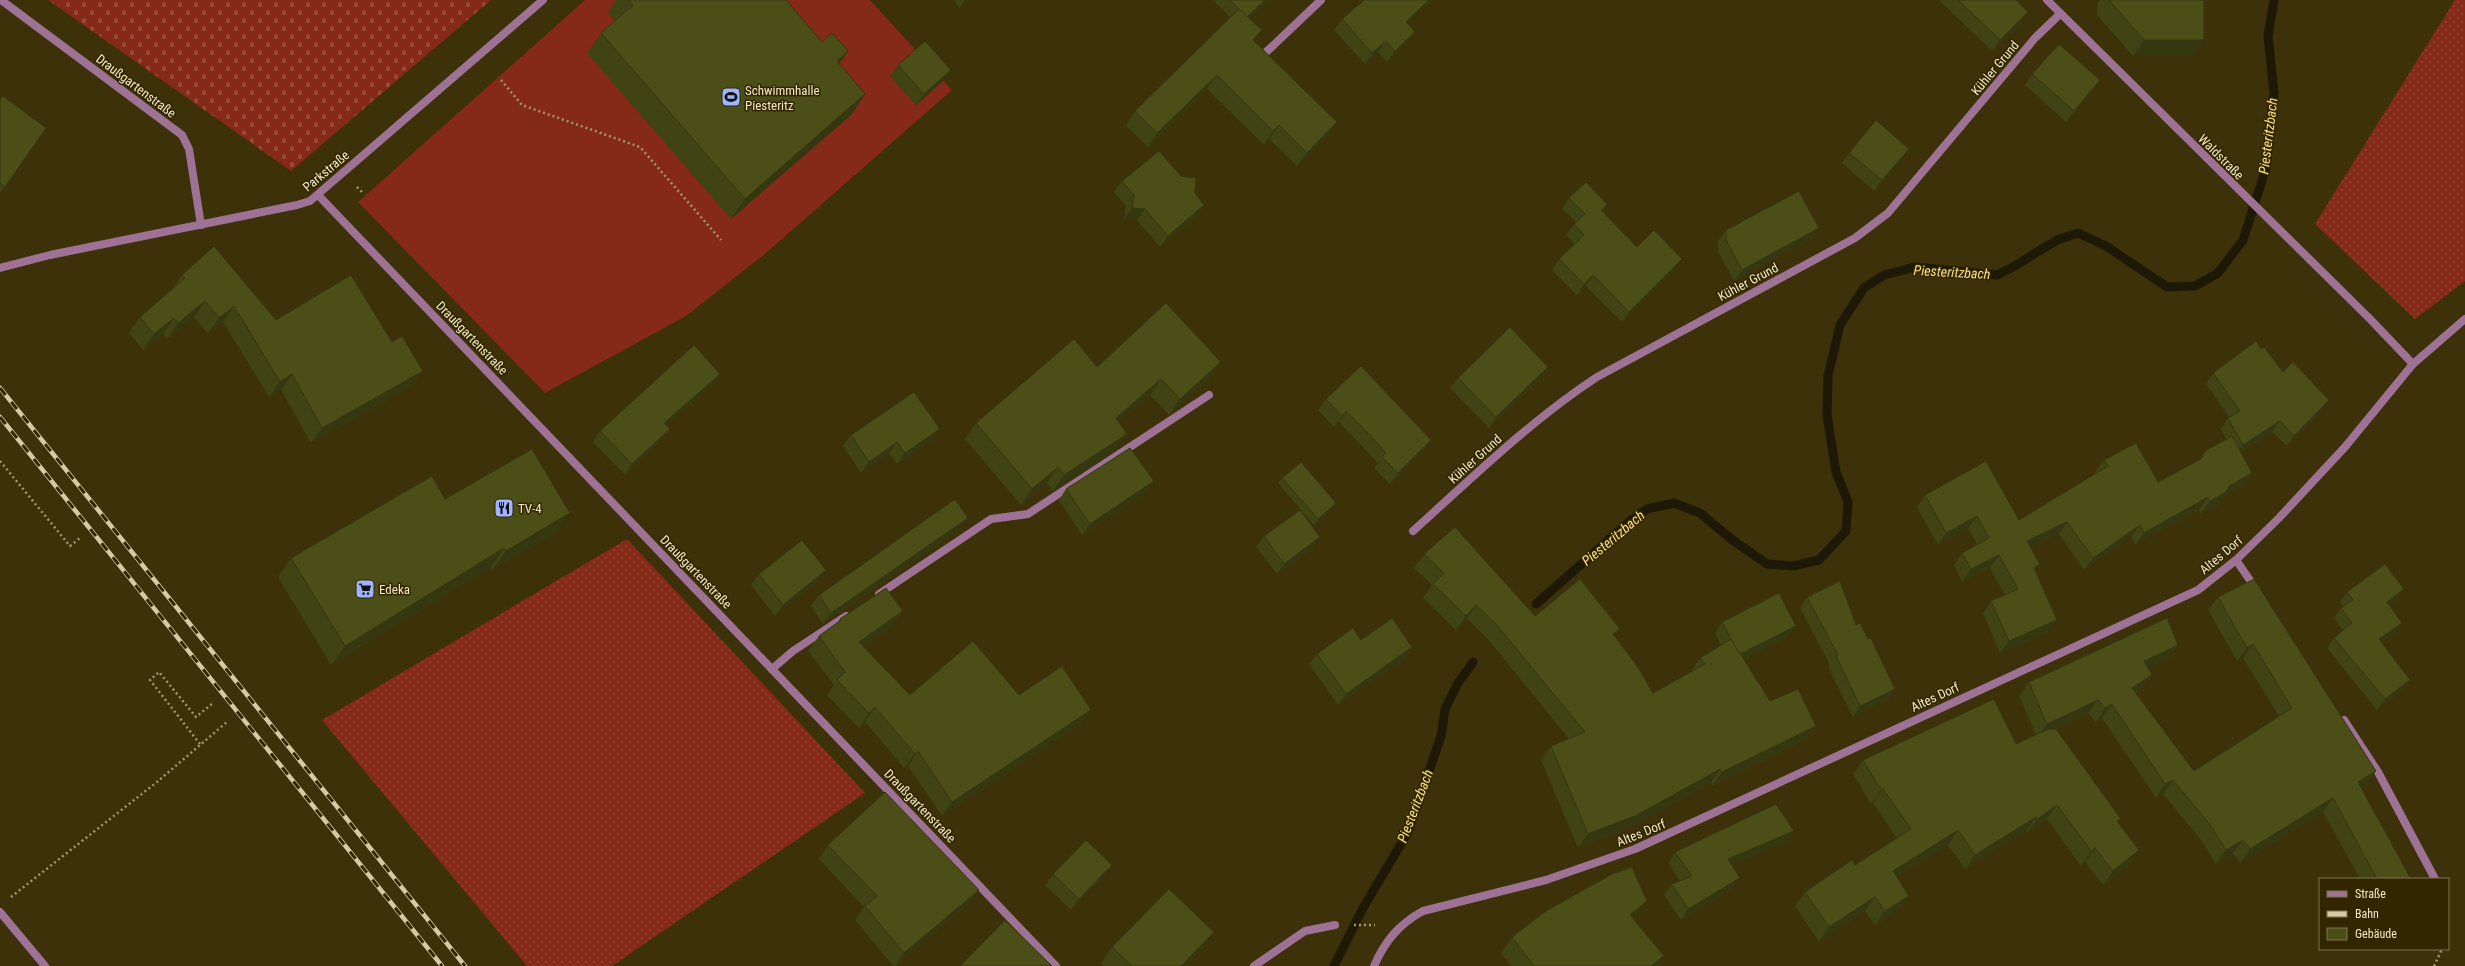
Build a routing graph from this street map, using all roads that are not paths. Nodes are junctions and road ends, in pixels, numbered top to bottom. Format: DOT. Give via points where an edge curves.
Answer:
graph roads {
  1 [pos="1,0"];
  2 [pos="543,0"];
  3 [pos="1322,0"];
  4 [pos="2047,0"];
  5 [pos="2060,14"];
  6 [pos="1262,56"];
  7 [pos="318,195"];
  8 [pos="201,225"];
  9 [pos="0,268"];
  10 [pos="2465,318"];
  11 [pos="2413,364"];
  12 [pos="1210,395"];
  13 [pos="1413,531"];
  14 [pos="2236,560"];
  15 [pos="872,598"];
  16 [pos="2263,600"];
  17 [pos="853,611"];
  18 [pos="772,669"];
  19 [pos="2338,712"];
  20 [pos="2434,878"];
  21 [pos="0,912"];
  22 [pos="1335,925"];
  23 [pos="45,966"];
  24 [pos="1056,966"];
  25 [pos="1254,966"];
  26 [pos="1374,966"];
  1 -- 8 [label="street, Draußgartenstraße" via="182,135 189,148"];
  2 -- 7 [label="street, Parkstraße"];
  3 -- 6 [label="street"];
  4 -- 5 [label="street, Waldstraße"];
  5 -- 11 [label="street, Waldstraße"];
  5 -- 13 [label="street, Kühler Grund" via="2035,38 1888,213 1872,227 1597,377 1567,397 1510,444"];
  7 -- 8 [label="street, Parkstraße" via="298,206"];
  7 -- 18 [label="street, Draußgartenstraße"];
  8 -- 9 [label="street, Parkstraße" via="50,255"];
  10 -- 11 [label="street, Altes Dorf"];
  11 -- 14 [label="street, Altes Dorf" via="2340,453"];
  12 -- 15 [label="street" via="1028,514 991,519"];
  14 -- 16 [label="street"];
  14 -- 26 [label="street, Altes Dorf" via="2198,590 2178,600 1956,700 1677,831 1599,863 1546,880 1423,911 1407,919 1392,934"];
  17 -- 18 [label="street" via="793,651"];
  18 -- 24 [label="street, Draußgartenstraße"];
  19 -- 20 [label="street" via="2378,772"];
  21 -- 23 [label="street"];
  22 -- 25 [label="street" via="1305,931"];
}
